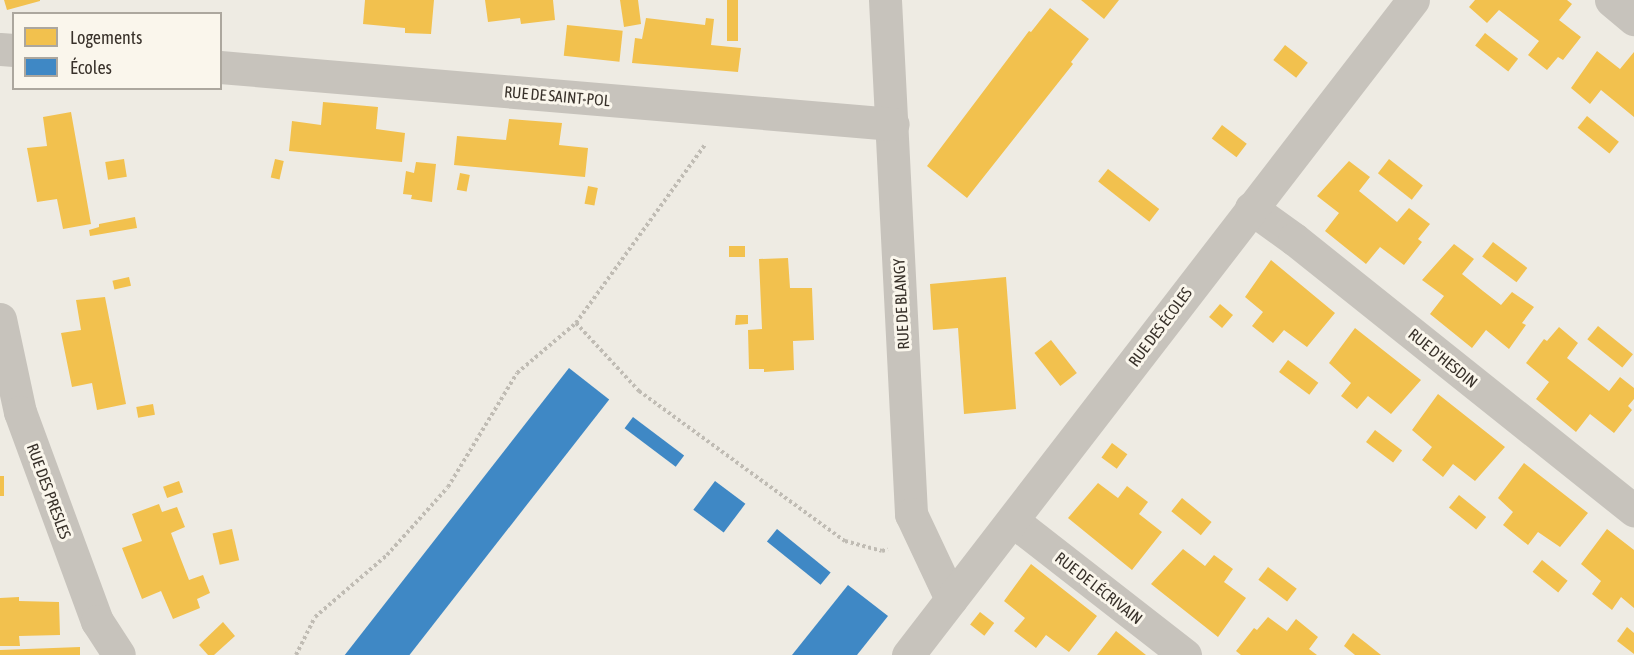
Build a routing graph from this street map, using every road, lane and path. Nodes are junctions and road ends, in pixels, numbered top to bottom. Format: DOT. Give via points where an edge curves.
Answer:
graph roads {
  1 [pos="885,0"];
  2 [pos="1413,0"];
  3 [pos="1611,0"];
  4 [pos="1634,19"];
  5 [pos="222,68"];
  6 [pos="729,110"];
  7 [pos="893,124"];
  8 [pos="1251,208"];
  9 [pos="0,319"];
  10 [pos="576,323"];
  11 [pos="1634,510"];
  12 [pos="1014,520"];
  13 [pos="924,541"];
  14 [pos="951,599"];
  15 [pos="119,655"];
  16 [pos="296,655"];
  17 [pos="908,655"];
  18 [pos="1185,655"];
  1 -- 7 [label="street, RUE DE BLANGY"];
  2 -- 8 [label="street, RUE DES ÉCOLES"];
  3 -- 4 [label="street"];
  5 -- 6 [label="street, RUE DE SAINT-POL"];
  6 -- 7 [label="street, RUE DE SAINT-POL"];
  6 -- 10 [label="path"];
  7 -- 13 [label="street, RUE DE BLANGY" via="911,514"];
  8 -- 11 [label="street, RUE D'HESDIN"];
  8 -- 12 [label="street, RUE DES ÉCOLES"];
  9 -- 15 [label="street, RUE DES PRESLES" via="20,412 97,621"];
  10 -- 13 [label="path" via="639,392 845,541 882,551"];
  10 -- 16 [label="path" via="517,373 448,487 387,555 315,617"];
  12 -- 14 [label="street, RUE DES ÉCOLES"];
  12 -- 18 [label="street, RUE DE LÉCRIVAIN"];
  13 -- 14 [label="street, RUE DE BLANGY"];
  14 -- 17 [label="street, RUE DES ÉCOLES"];
}
